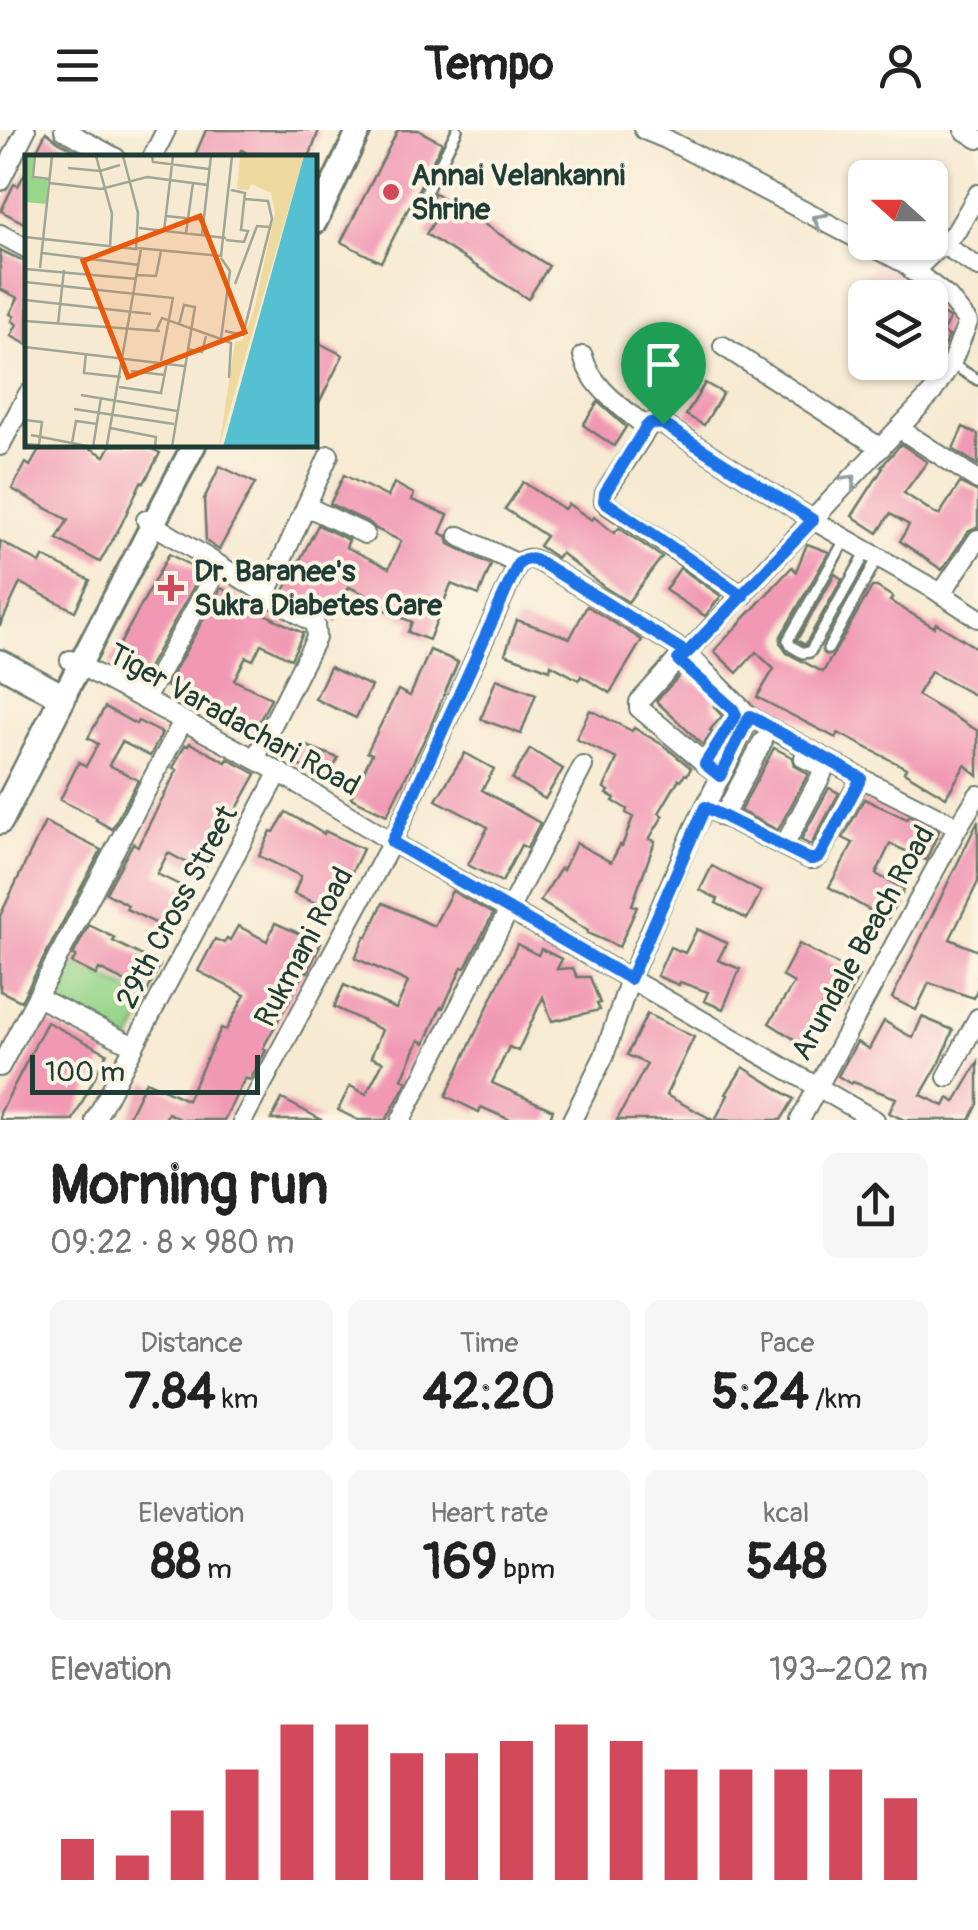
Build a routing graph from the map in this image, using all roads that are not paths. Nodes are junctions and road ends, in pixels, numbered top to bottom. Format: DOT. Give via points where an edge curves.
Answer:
graph roads {
  1 [pos="26,130"];
  2 [pos="64,130"];
  3 [pos="166,130"];
  4 [pos="344,130"];
  5 [pos="360,130"];
  6 [pos="456,130"];
  7 [pos="644,130"];
  8 [pos="964,130"];
  9 [pos="978,140"];
  10 [pos="110,155"];
  11 [pos="154,155"];
  12 [pos="0,181"];
  13 [pos="318,187"];
  14 [pos="978,194"];
  15 [pos="420,204"];
  16 [pos="318,216"];
  17 [pos="0,234"];
  18 [pos="948,238"];
  19 [pos="25,247"];
  20 [pos="948,248"];
  21 [pos="925,260"];
  22 [pos="978,267"];
  23 [pos="912,272"];
  24 [pos="973,314"];
  25 [pos="724,346"];
  26 [pos="583,356"];
  27 [pos="951,364"];
  28 [pos="978,380"];
  29 [pos="25,399"];
  30 [pos="646,427"];
  31 [pos="900,429"];
  32 [pos="1,440"];
  33 [pos="184,448"];
  34 [pos="192,448"];
  35 [pos="881,448"];
  36 [pos="329,455"];
  37 [pos="978,480"];
  38 [pos="306,506"];
  39 [pos="813,520"];
  40 [pos="148,522"];
  41 [pos="365,534"];
  42 [pos="459,536"];
  43 [pos="847,538"];
  44 [pos="978,539"];
  45 [pos="873,553"];
  46 [pos="518,564"];
  47 [pos="218,566"];
  48 [pos="267,593"];
  49 [pos="942,594"];
  50 [pos="743,596"];
  51 [pos="978,618"];
  52 [pos="828,649"];
  53 [pos="682,656"];
  54 [pos="75,662"];
  55 [pos="0,663"];
  56 [pos="0,679"];
  57 [pos="144,700"];
  58 [pos="54,701"];
  59 [pos="750,716"];
  60 [pos="183,721"];
  61 [pos="735,747"];
  62 [pos="801,757"];
  63 [pos="255,759"];
  64 [pos="705,764"];
  65 [pos="583,766"];
  66 [pos="279,772"];
  67 [pos="720,776"];
  68 [pos="861,778"];
  69 [pos="978,795"];
  70 [pos="0,796"];
  71 [pos="705,807"];
  72 [pos="724,816"];
  73 [pos="0,821"];
  74 [pos="958,827"];
  75 [pos="392,842"];
  76 [pos="784,846"];
  77 [pos="510,910"];
  78 [pos="630,979"];
  79 [pos="36,996"];
  80 [pos="978,1018"];
  81 [pos="973,1042"];
  82 [pos="134,1046"];
  83 [pos="0,1067"];
  84 [pos="947,1076"];
  85 [pos="816,1087"];
  86 [pos="95,1120"];
  87 [pos="243,1120"];
  88 [pos="400,1120"];
  89 [pos="572,1120"];
  90 [pos="800,1120"];
  91 [pos="875,1120"];
  1 -- 12 [label="street"];
  2 -- 10 [label="street"];
  3 -- 11 [label="street"];
  4 -- 13 [label="street"];
  5 -- 16 [label="street"];
  6 -- 15 [label="lane"];
  23 -- 7 [label="street, one-way"];
  8 -- 9 [label="street"];
  14 -- 18 [label="street"];
  17 -- 19 [label="street"];
  20 -- 22 [label="street"];
  21 -- 23 [label="street"];
  23 -- 24 [label="street"];
  24 -- 27 [label="street"];
  25 -- 35 [label="street"];
  26 -- 30 [label="street" via="606,393"];
  27 -- 28 [label="lane"];
  27 -- 31 [label="street"];
  29 -- 32 [label="street"];
  30 -- 39 [label="street" via="663,424"];
  30 -- 50 [label="street" via="604,501"];
  31 -- 35 [label="street"];
  31 -- 37 [label="street"];
  33 -- 40 [label="street"];
  34 -- 40 [label="street"];
  39 -- 35 [label="street, one-way"];
  36 -- 38 [label="street"];
  38 -- 41 [label="street"];
  38 -- 48 [label="street"];
  39 -- 43 [label="street"];
  39 -- 50 [label="street"];
  40 -- 47 [label="street"];
  40 -- 54 [label="street"];
  42 -- 46 [label="street"];
  43 -- 45 [label="street"];
  43 -- 45 [label="lane" via="788,640 803,653 810,652"];
  44 -- 49 [label="street"];
  45 -- 49 [label="street"];
  45 -- 52 [label="lane"];
  46 -- 53 [label="street" via="532,558 545,565"];
  46 -- 75 [label="street, Rukmani Road"];
  47 -- 48 [label="street"];
  47 -- 57 [label="street"];
  48 -- 63 [label="street" via="317,630"];
  49 -- 51 [label="street"];
  50 -- 53 [label="street"];
  53 -- 59 [label="street"];
  53 -- 64 [label="street" via="736,715"];
  53 -- 64 [label="street" via="639,708"];
  54 -- 57 [label="street, Tiger Varadachari Road"];
  54 -- 58 [label="street"];
  55 -- 58 [label="main road"];
  56 -- 58 [label="main road"];
  57 -- 60 [label="street, Tiger Varadachari Road"];
  58 -- 70 [label="main road"];
  58 -- 73 [label="main road"];
  59 -- 61 [label="street"];
  59 -- 68 [label="street"];
  60 -- 63 [label="street, Tiger Varadachari Road"];
  60 -- 79 [label="street"];
  61 -- 67 [label="street"];
  61 -- 72 [label="street" via="759,748"];
  62 -- 76 [label="street" via="823,770"];
  63 -- 66 [label="street, Tiger Varadachari Road"];
  64 -- 67 [label="street"];
  65 -- 77 [label="street"];
  66 -- 75 [label="street, Tiger Varadachari Road"];
  66 -- 82 [label="street, 29th Cross Street"];
  67 -- 71 [label="street"];
  68 -- 74 [label="street"];
  68 -- 76 [label="street" via="820,856 809,859"];
  69 -- 74 [label="street, Arundale Beach Road"];
  71 -- 72 [label="street"];
  71 -- 78 [label="street"];
  72 -- 76 [label="street"];
  74 -- 85 [label="street, Arundale Beach Road"];
  75 -- 77 [label="street, Tiger Varadachari Road"];
  75 -- 87 [label="street, Rukmani Road"];
  77 -- 78 [label="street, Tiger Varadachari Road"];
  77 -- 88 [label="street"];
  78 -- 85 [label="street, Tiger Varadachari Road"];
  78 -- 89 [label="street" via="604,1056"];
  79 -- 82 [label="street"];
  79 -- 83 [label="street"];
  80 -- 81 [label="street"];
  81 -- 84 [label="street"];
  82 -- 86 [label="street, 29th Cross Street"];
  85 -- 90 [label="street, Arundale Beach Road"];
  85 -- 91 [label="street, Tiger Varadachari Road"];
}
